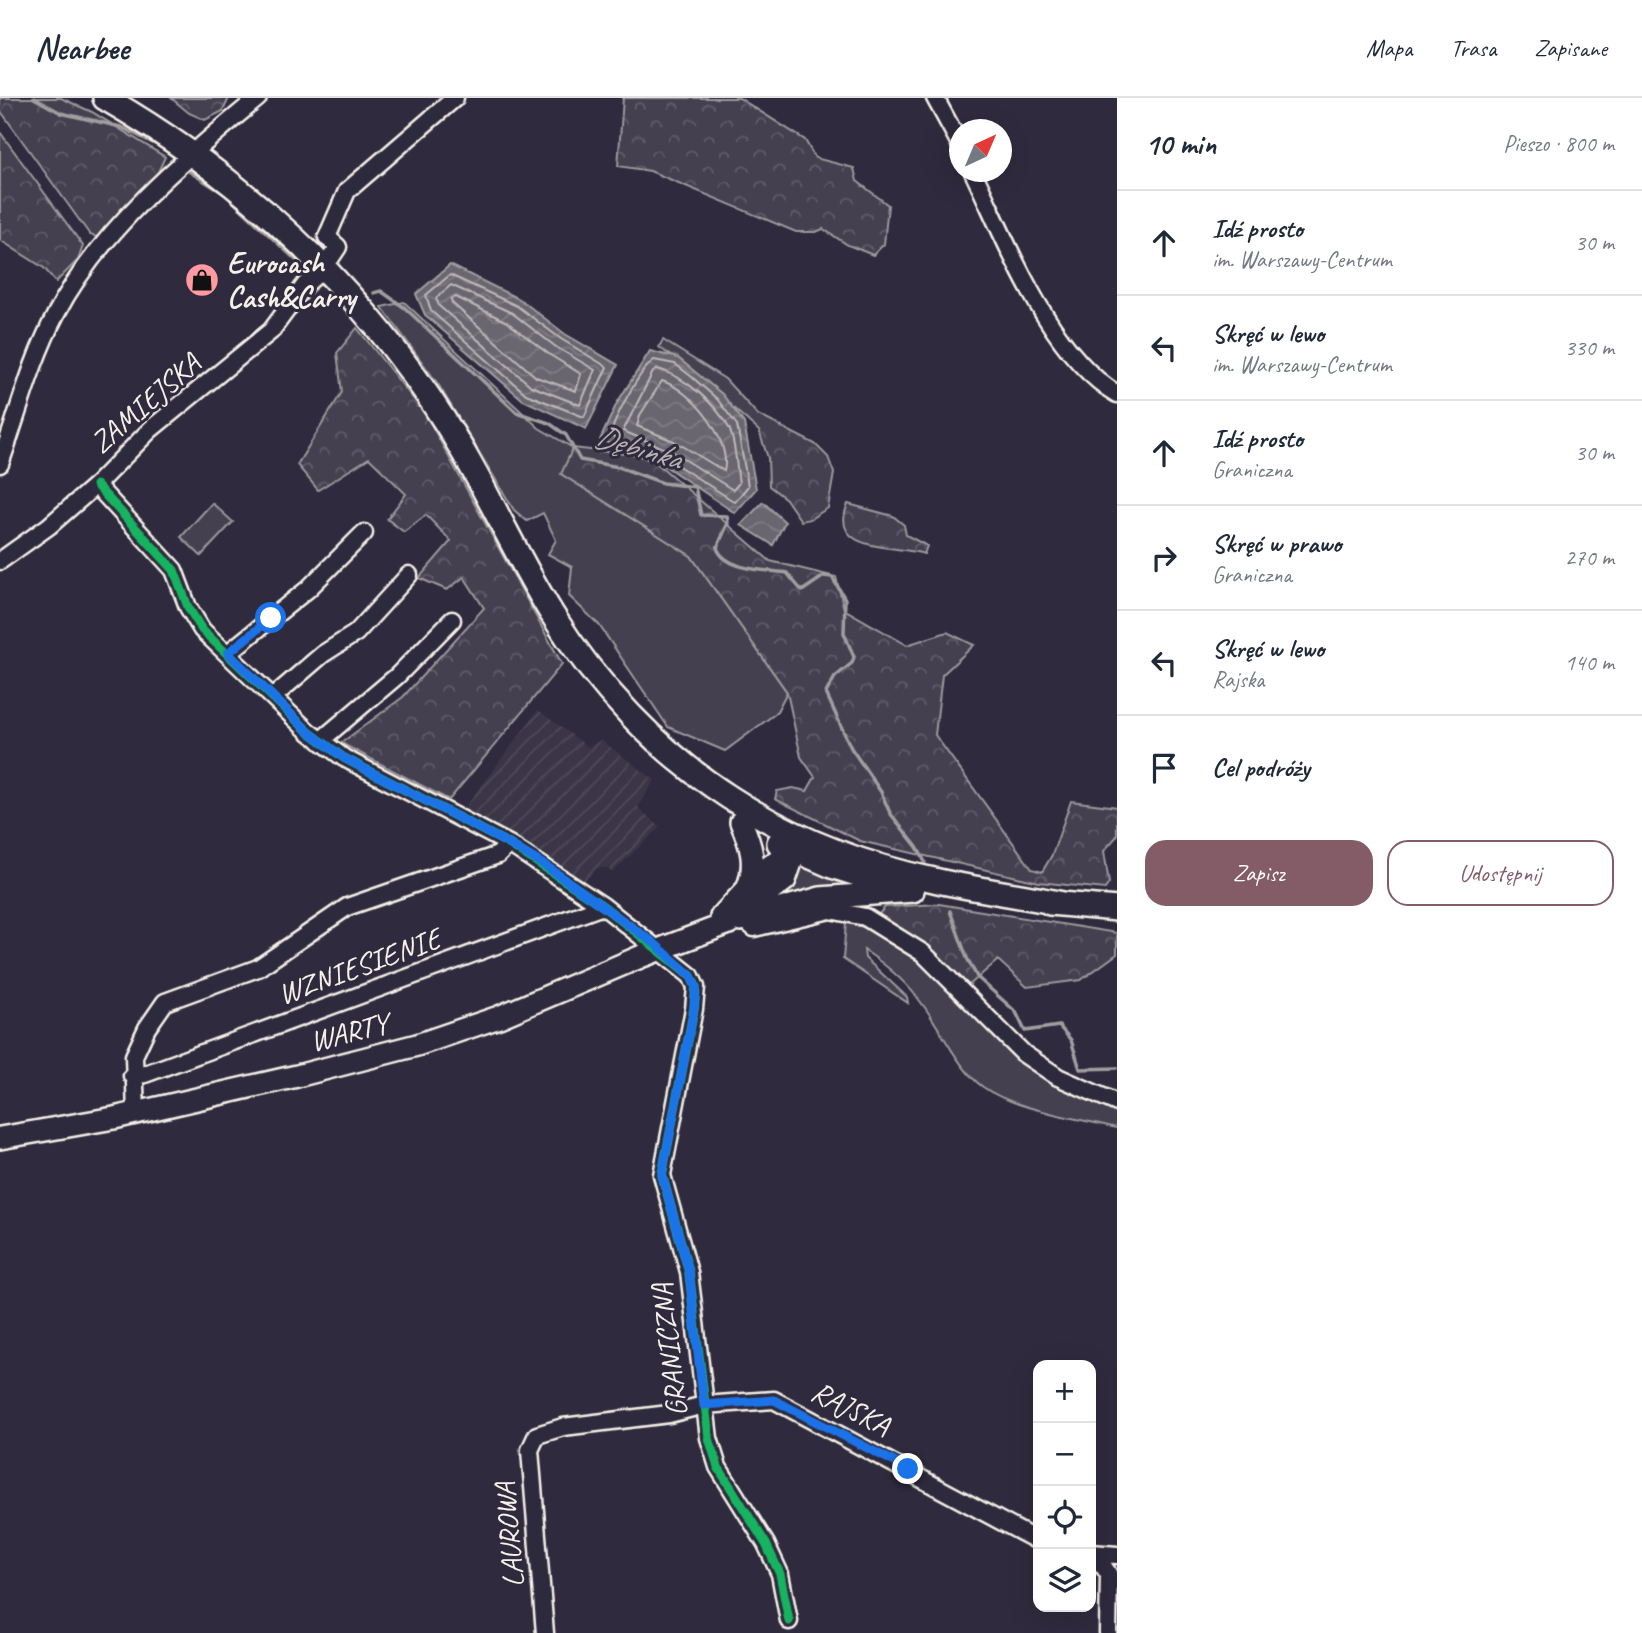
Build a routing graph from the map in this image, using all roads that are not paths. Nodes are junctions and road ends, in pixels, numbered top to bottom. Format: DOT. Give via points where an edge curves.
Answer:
graph roads {
  1 [pos="106,98"];
  2 [pos="258,98"];
  3 [pos="455,98"];
  4 [pos="935,98"];
  5 [pos="949,124"];
  6 [pos="194,153"];
  7 [pos="978,182"];
  8 [pos="330,260"];
  9 [pos="316,275"];
  10 [pos="1117,394"];
  11 [pos="0,464"];
  12 [pos="96,485"];
  13 [pos="364,533"];
  14 [pos="0,561"];
  15 [pos="409,575"];
  16 [pos="452,620"];
  17 [pos="228,653"];
  18 [pos="273,697"];
  19 [pos="620,708"];
  20 [pos="320,741"];
  21 [pos="741,822"];
  22 [pos="797,842"];
  23 [pos="509,844"];
  24 [pos="748,887"];
  25 [pos="914,891"];
  26 [pos="952,891"];
  27 [pos="603,906"];
  28 [pos="1117,909"];
  29 [pos="737,921"];
  30 [pos="698,934"];
  31 [pos="660,949"];
  32 [pos="132,1076"];
  33 [pos="1117,1102"];
  34 [pos="136,1114"];
  35 [pos="0,1138"];
  36 [pos="704,1405"];
  37 [pos="537,1435"];
  38 [pos="1033,1538"];
  39 [pos="1096,1555"];
  40 [pos="1117,1555"];
  41 [pos="1096,1560"];
  42 [pos="789,1621"];
  43 [pos="545,1633"];
  44 [pos="1108,1633"];
  1 -- 6 [label="highway"];
  2 -- 6 [label="street"];
  3 -- 8 [label="street" via="347,191 327,237 338,247"];
  4 -- 5 [label="street"];
  6 -- 11 [label="street" via="107,242 64,301 43,341"];
  6 -- 19 [label="highway" via="316,259 398,352 447,424 540,594"];
  7 -- 10 [label="street" via="1052,325 1083,370"];
  9 -- 12 [label="street, ZAMIEJSKA" via="271,331 151,429"];
  12 -- 14 [label="street, ZAMIEJSKA"];
  12 -- 17 [label="street" via="174,570 202,630"];
  13 -- 17 [label="street" via="308,589"];
  15 -- 18 [label="street" via="356,633 323,654"];
  16 -- 20 [label="street" via="397,676"];
  17 -- 18 [label="street"];
  18 -- 20 [label="street"];
  19 -- 21 [label="highway" via="673,769"];
  19 -- 22 [label="highway" via="713,785"];
  20 -- 23 [label="street"];
  21 -- 22 [label="highway"];
  21 -- 24 [label="main road" via="753,854"];
  22 -- 24 [label="main road, WARTY"];
  22 -- 25 [label="highway" via="852,873"];
  22 -- 26 [label="highway"];
  22 -- 29 [label="main road, WARTY" via="785,880"];
  23 -- 27 [label="street"];
  23 -- 32 [label="street" via="498,855 347,907 258,968 165,1002 138,1046"];
  24 -- 30 [label="main road, WARTY"];
  25 -- 26 [label="highway"];
  25 -- 29 [label="main road" via="820,898"];
  26 -- 28 [label="highway"];
  27 -- 31 [label="street"];
  27 -- 32 [label="street, WZNIESIENIE"];
  29 -- 30 [label="main road, WARTY"];
  29 -- 33 [label="street" via="754,928 830,910 865,917 923,953 1024,1054 1058,1077"];
  30 -- 31 [label="main road, WARTY"];
  31 -- 34 [label="main road, WARTY" via="499,1017 417,1045"];
  31 -- 36 [label="street, GRANICZNA" via="691,976 696,987 662,1175 689,1272"];
  32 -- 34 [label="street"];
  34 -- 35 [label="main road, WARTY"];
  36 -- 37 [label="street, RAJSKA"];
  36 -- 38 [label="street, RAJSKA" via="774,1400"];
  36 -- 42 [label="street, GRANICZNA" via="718,1467 780,1574"];
  37 -- 43 [label="street, LAUROWA" via="530,1450"];
  39 -- 40 [label="street"];
  41 -- 44 [label="street" via="1109,1575"];
}
